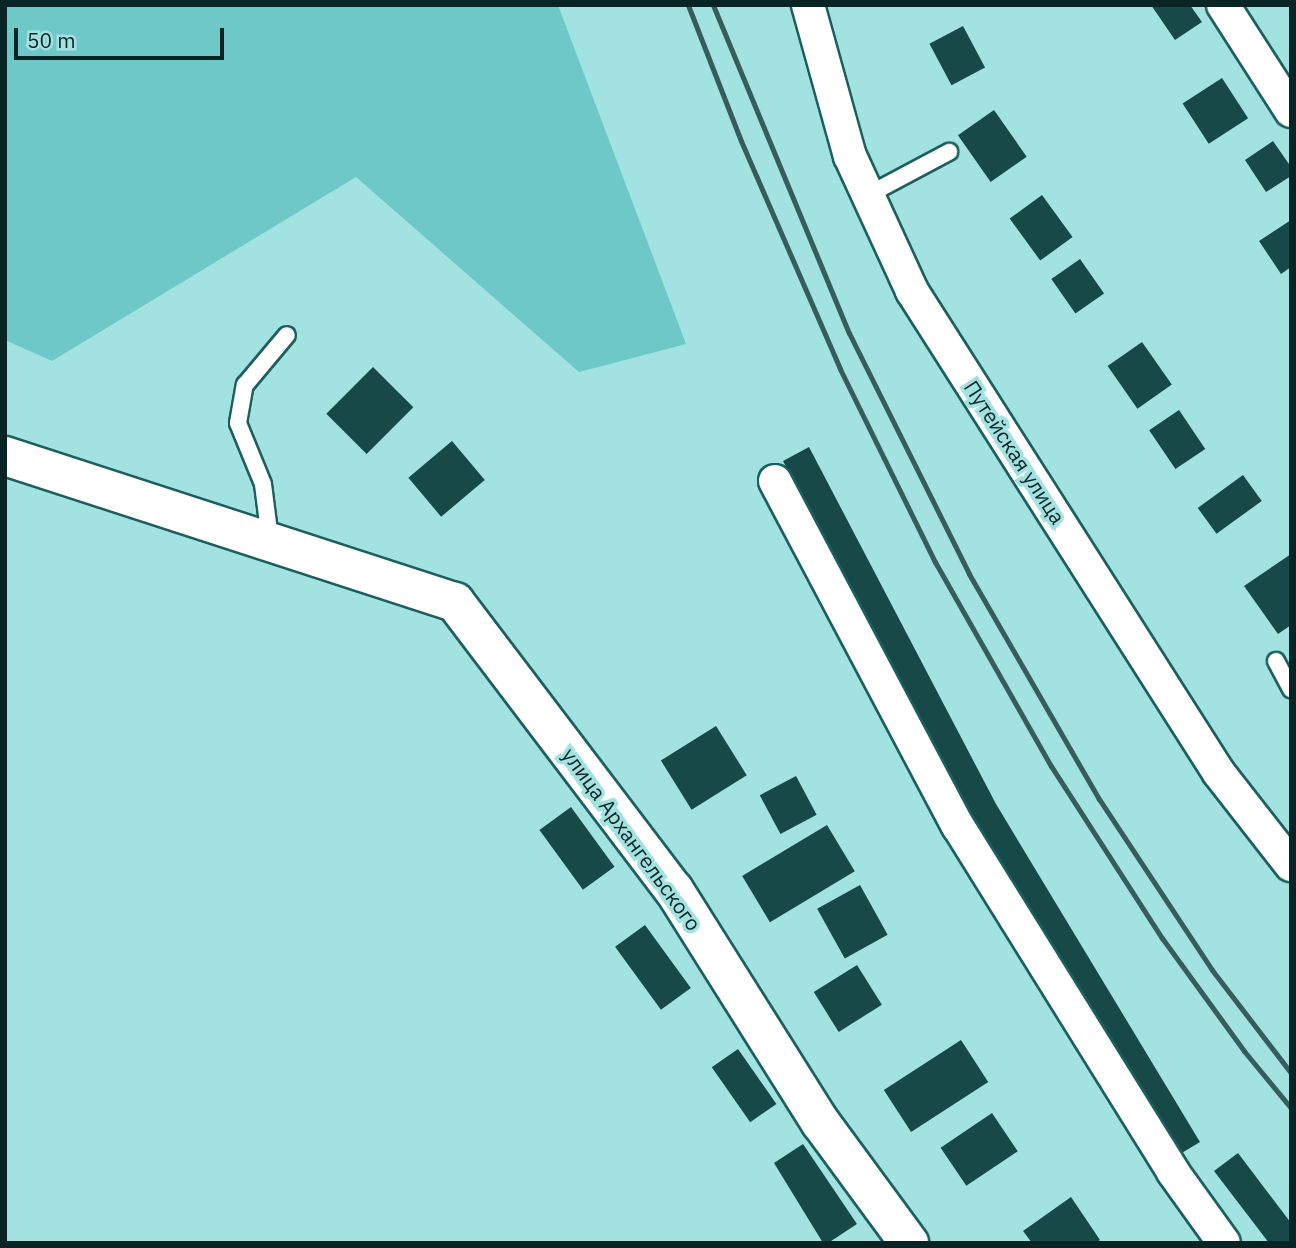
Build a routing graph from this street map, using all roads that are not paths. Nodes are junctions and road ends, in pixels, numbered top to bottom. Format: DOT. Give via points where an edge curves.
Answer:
graph roads {
  1 [pos="808,5"];
  2 [pos="1223,5"];
  3 [pos="1291,111"];
  4 [pos="948,152"];
  5 [pos="868,195"];
  6 [pos="287,335"];
  7 [pos="5,456"];
  8 [pos="775,481"];
  9 [pos="271,542"];
  10 [pos="1276,661"];
  11 [pos="1291,689"];
  12 [pos="1291,865"];
  13 [pos="909,1243"];
  14 [pos="1224,1243"];
  1 -- 5 [label="street, Путейская улица" via="850,156"];
  2 -- 3 [label="street"];
  4 -- 5 [label="lane"];
  5 -- 12 [label="street, Путейская улица" via="912,292 1219,774"];
  6 -- 9 [label="lane" via="245,385 238,423 263,484"];
  7 -- 9 [label="street, улица Архангельского"];
  8 -- 14 [label="street" via="958,826 1173,1172"];
  9 -- 13 [label="street, улица Архангельского" via="455,601 674,890 821,1123"];
  10 -- 11 [label="lane"];
}
